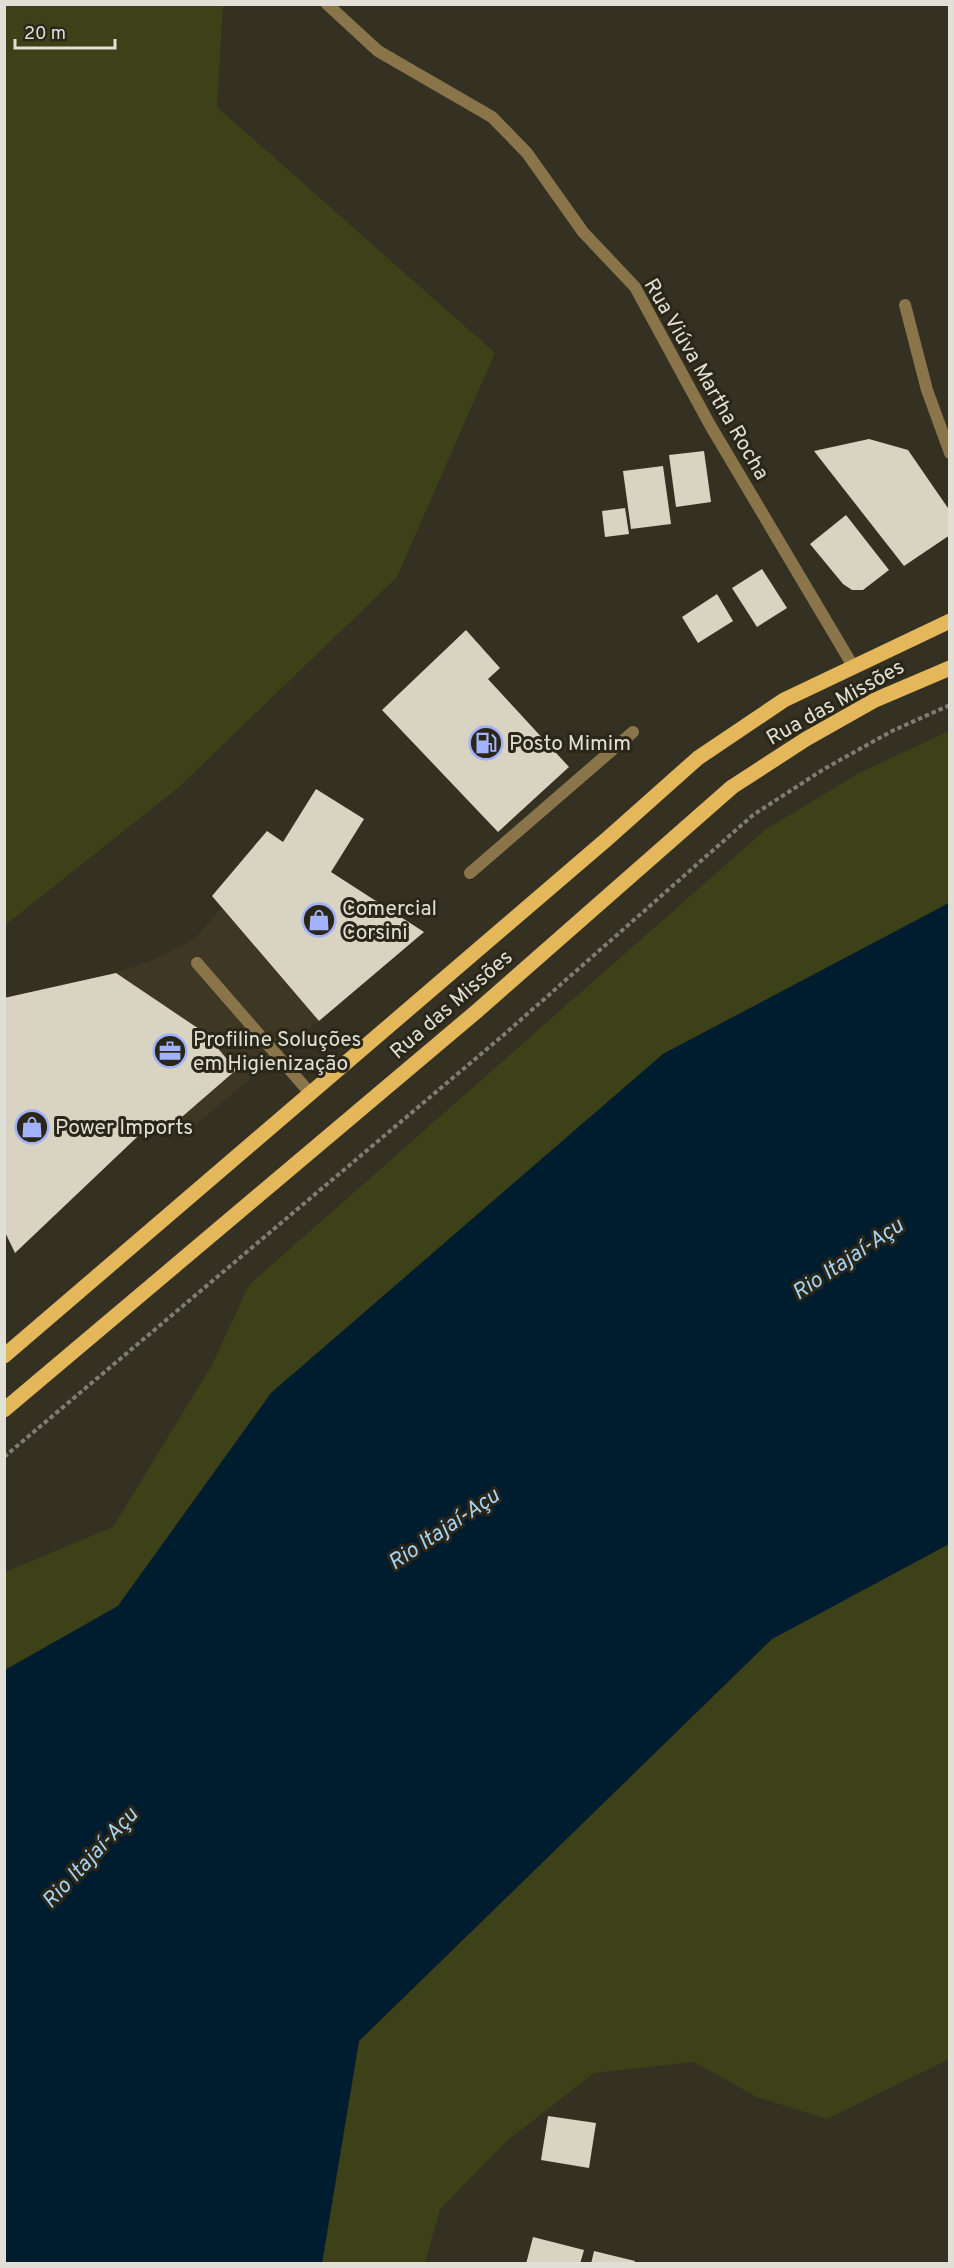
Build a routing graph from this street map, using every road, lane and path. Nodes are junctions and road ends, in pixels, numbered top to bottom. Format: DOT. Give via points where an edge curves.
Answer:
graph roads {
  1 [pos="327,4"];
  2 [pos="905,305"];
  3 [pos="950,453"];
  4 [pos="950,621"];
  5 [pos="853,666"];
  6 [pos="950,668"];
  7 [pos="950,705"];
  8 [pos="633,732"];
  9 [pos="470,873"];
  10 [pos="197,963"];
  11 [pos="310,1093"];
  12 [pos="4,1356"];
  13 [pos="4,1410"];
  14 [pos="4,1457"];
  1 -- 5 [label="street, Rua Viúva Martha Rocha" via="378,51 492,117 527,153 583,232 635,287 710,425"];
  2 -- 3 [label="street" via="927,390"];
  4 -- 5 [label="main road, Rua das Missões"];
  5 -- 11 [label="main road, Rua das Missões" via="784,700 698,758"];
  6 -- 13 [label="main road, Rua das Missões" via="875,700 732,787 477,1011"];
  7 -- 14 [label="path" via="892,731 753,815 500,1038"];
  8 -- 9 [label="street"];
  10 -- 11 [label="street"];
  11 -- 12 [label="main road, Rua das Missões"];
}
